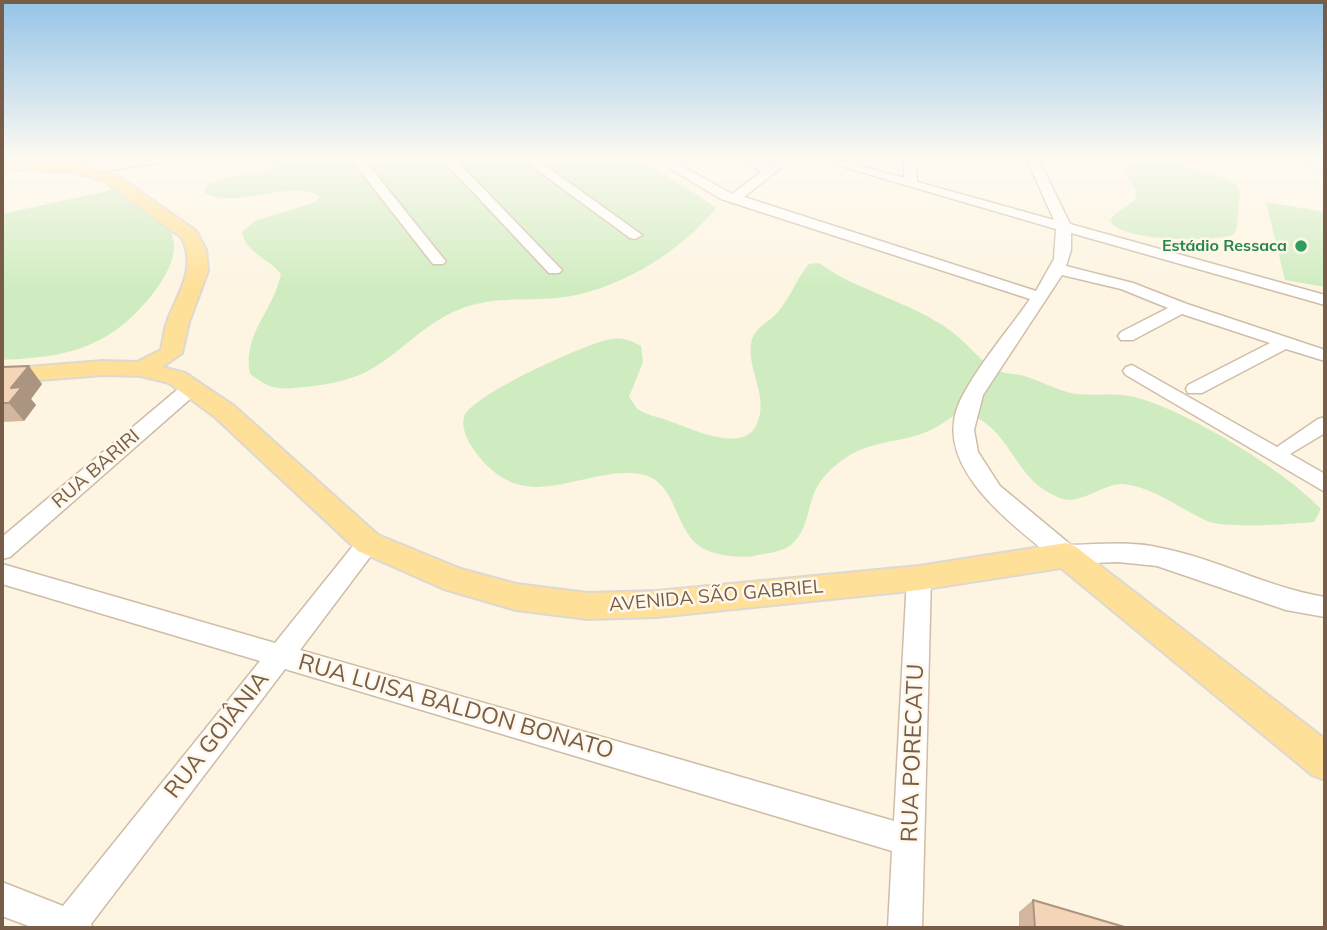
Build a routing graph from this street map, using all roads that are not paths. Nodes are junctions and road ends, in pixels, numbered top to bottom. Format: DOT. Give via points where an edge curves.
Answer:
graph roads {
  1 [pos="143,201"];
  2 [pos="391,201"];
  3 [pos="488,201"];
  4 [pos="588,201"];
  5 [pos="749,201"];
  6 [pos="970,201"];
  7 [pos="1052,201"];
  8 [pos="1064,229"];
  9 [pos="635,235"];
  10 [pos="439,261"];
  11 [pos="1057,269"];
  12 [pos="554,270"];
  13 [pos="1039,298"];
  14 [pos="1325,300"];
  15 [pos="1181,308"];
  16 [pos="178,322"];
  17 [pos="1127,336"];
  18 [pos="1284,344"];
  19 [pos="1325,356"];
  20 [pos="145,358"];
  21 [pos="1132,371"];
  22 [pos="180,373"];
  23 [pos="2,376"];
  24 [pos="1195,389"];
  25 [pos="1325,424"];
  26 [pos="1287,448"];
  27 [pos="1325,484"];
  28 [pos="369,543"];
  29 [pos="2,550"];
  30 [pos="1066,555"];
  31 [pos="2,574"];
  32 [pos="919,578"];
  33 [pos="1325,607"];
  34 [pos="279,655"];
  35 [pos="1325,762"];
  36 [pos="910,841"];
  37 [pos="2,899"];
  38 [pos="71,927"];
  39 [pos="905,928"];
  1 -- 16 [label="main road" via="190,235 197,250 198,271"];
  2 -- 10 [label="street"];
  3 -- 12 [label="street"];
  4 -- 9 [label="street"];
  5 -- 13 [label="street"];
  6 -- 8 [label="street"];
  7 -- 8 [label="street"];
  8 -- 11 [label="street"];
  8 -- 14 [label="street"];
  11 -- 13 [label="street"];
  11 -- 15 [label="street" via="1128,286"];
  13 -- 30 [label="street" via="968,404 962,430 978,475 1002,502"];
  15 -- 17 [label="street"];
  15 -- 18 [label="street"];
  16 -- 20 [label="main road"];
  16 -- 22 [label="main road"];
  18 -- 19 [label="street"];
  18 -- 24 [label="street"];
  20 -- 22 [label="main road, AVENIDA SÃO GABRIEL"];
  20 -- 23 [label="main road, AVENIDA SÃO GABRIEL" via="103,368"];
  21 -- 27 [label="street"];
  22 -- 28 [label="main road, AVENIDA SÃO GABRIEL"];
  22 -- 29 [label="street, RUA BARIRI"];
  25 -- 26 [label="street"];
  28 -- 32 [label="main road, AVENIDA SÃO GABRIEL" via="455,580 516,597 587,606 657,604"];
  28 -- 34 [label="street, RUA GOIÂNIA"];
  30 -- 32 [label="main road, AVENIDA SÃO GABRIEL"];
  30 -- 33 [label="street, AVENIDA SÃO GABRIEL" via="1168,558"];
  30 -- 35 [label="main road"];
  31 -- 34 [label="street, RUA LUISA BALDON BONATO"];
  32 -- 36 [label="street, RUA PORECATU"];
  34 -- 36 [label="street, RUA LUISA BALDON BONATO"];
  34 -- 38 [label="street, RUA GOIÂNIA"];
  36 -- 39 [label="street, RUA PORECATU"];
  37 -- 38 [label="street"];
}
